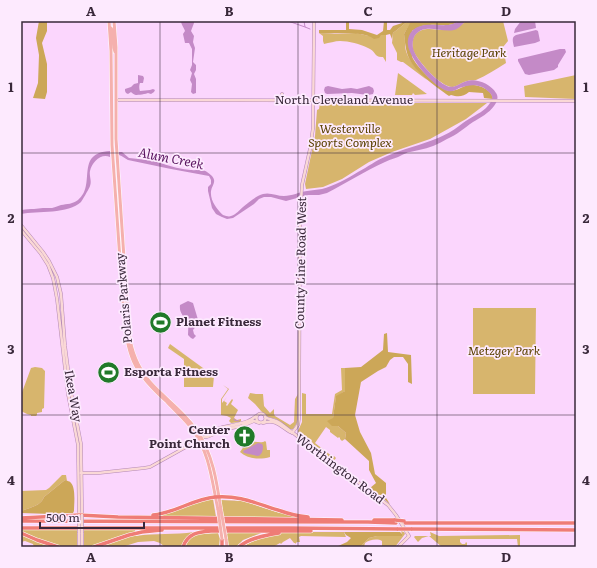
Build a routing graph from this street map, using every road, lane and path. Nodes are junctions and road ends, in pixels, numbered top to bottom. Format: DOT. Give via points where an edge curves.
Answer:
graph roads {
  1 [pos="109,21"];
  2 [pos="114,21"];
  3 [pos="314,21"];
  4 [pos="110,27"];
  5 [pos="116,54"];
  6 [pos="111,100"];
  7 [pos="116,100"];
  8 [pos="278,100"];
  9 [pos="285,100"];
  10 [pos="314,100"];
  11 [pos="576,101"];
  12 [pos="21,225"];
  13 [pos="21,230"];
  14 [pos="256,416"];
  15 [pos="265,416"];
  16 [pos="252,419"];
  17 [pos="263,422"];
  18 [pos="259,423"];
  19 [pos="245,425"];
  20 [pos="292,433"];
  21 [pos="202,438"];
  22 [pos="80,474"];
  23 [pos="217,498"];
  24 [pos="80,515"];
  25 [pos="140,517"];
  26 [pos="21,518"];
  27 [pos="316,519"];
  28 [pos="21,521"];
  29 [pos="396,522"];
  30 [pos="576,523"];
  31 [pos="21,528"];
  32 [pos="182,528"];
  33 [pos="374,529"];
  34 [pos="576,530"];
  35 [pos="298,531"];
  36 [pos="21,533"];
  37 [pos="224,539"];
  38 [pos="58,547"];
  39 [pos="80,547"];
  40 [pos="94,547"];
  41 [pos="183,547"];
  42 [pos="223,547"];
  43 [pos="227,547"];
  44 [pos="239,547"];
  45 [pos="398,547"];
  1 -- 4 [label="main road, Polaris Parkway"];
  2 -- 5 [label="main road, Polaris Parkway"];
  3 -- 10 [label="main road, County Line Road West"];
  4 -- 5 [label="main road"];
  4 -- 6 [label="main road, Polaris Parkway"];
  5 -- 7 [label="main road, Polaris Parkway"];
  6 -- 7 [label="main road, North Cleveland Avenue"];
  6 -- 21 [label="main road, Polaris Parkway" via="112,149 125,331 129,352 146,382"];
  7 -- 8 [label="main road, North Cleveland Avenue"];
  7 -- 21 [label="main road, Polaris Parkway" via="118,170 132,349 147,378 186,416"];
  8 -- 9 [label="main road, North Cleveland Avenue"];
  8 -- 9 [label="main road" via="282,94"];
  9 -- 10 [label="main road, North Cleveland Avenue"];
  10 -- 11 [label="main road, North Cleveland Avenue"];
  10 -- 20 [label="main road, County Line Road West" via="312,137 300,202 299,418 298,425"];
  12 -- 22 [label="main road, Ikea Way" via="46,256 57,277 71,394 81,440"];
  13 -- 22 [label="main road, Ikea Way" via="48,265 53,278 68,394 78,440"];
  14 -- 15 [label="main road"];
  14 -- 16 [label="main road"];
  14 -- 18 [label="main road"];
  15 -- 17 [label="main road"];
  15 -- 20 [label="main road, Worthington Road" via="277,421"];
  16 -- 19 [label="main road"];
  16 -- 21 [label="main road" via="218,429"];
  17 -- 18 [label="main road"];
  17 -- 20 [label="main road, Worthington Road" via="274,422"];
  18 -- 19 [label="main road"];
  19 -- 21 [label="main road" via="224,429"];
  20 -- 45 [label="main road, Worthington Road" via="388,505 409,536"];
  21 -- 22 [label="main road" via="150,467"];
  21 -- 23 [label="main road, Polaris Parkway" via="211,461"];
  22 -- 24 [label="main road, Ikea Way"];
  23 -- 25 [label="highway" via="195,502 170,512"];
  23 -- 27 [label="highway" via="244,499 285,513"];
  23 -- 37 [label="main road, Polaris Parkway, bridge"];
  24 -- 25 [label="highway"];
  24 -- 26 [label="highway"];
  24 -- 39 [label="main road, Ikea Way, bridge"];
  25 -- 27 [label="highway"];
  27 -- 29 [label="highway"];
  28 -- 29 [label="highway"];
  29 -- 30 [label="highway, bridge"];
  31 -- 32 [label="highway"];
  32 -- 33 [label="highway"];
  32 -- 40 [label="highway" via="142,532"];
  33 -- 34 [label="highway, bridge"];
  33 -- 35 [label="highway"];
  35 -- 41 [label="highway" via="202,532 189,537"];
  35 -- 44 [label="highway" via="258,537"];
  36 -- 38 [label="highway"];
  37 -- 42 [label="highway"];
  37 -- 43 [label="main road, Polaris Parkway"];
}
